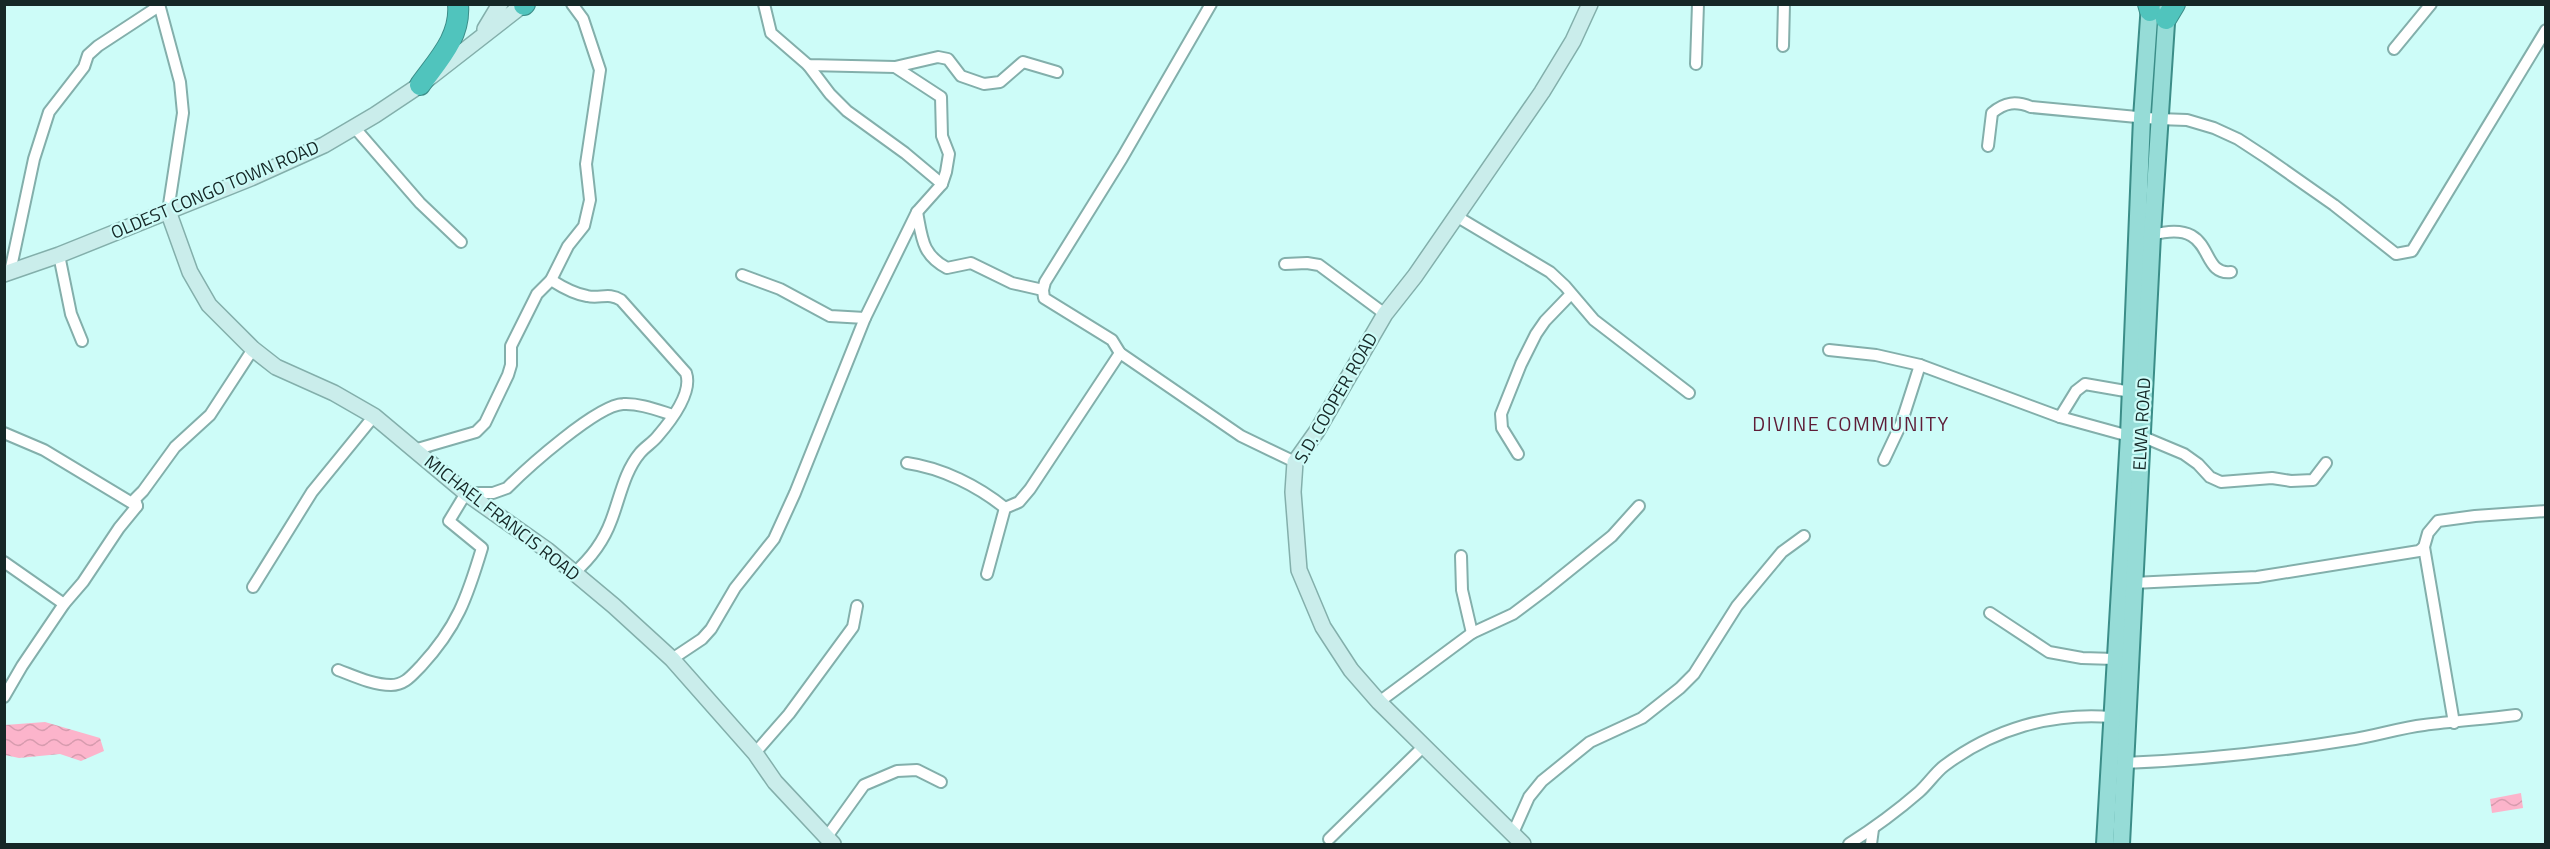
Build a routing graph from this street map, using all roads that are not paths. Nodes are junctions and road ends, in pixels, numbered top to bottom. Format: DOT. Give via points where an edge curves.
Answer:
graph roads {
  1 [pos="458,4"];
  2 [pos="500,4"];
  3 [pos="572,4"];
  4 [pos="764,4"];
  5 [pos="1211,4"];
  6 [pos="1590,4"];
  7 [pos="1698,4"];
  8 [pos="1784,4"];
  9 [pos="2431,4"];
  10 [pos="159,5"];
  11 [pos="524,5"];
  12 [pos="2159,8"];
  13 [pos="2546,30"];
  14 [pos="474,44"];
  15 [pos="1783,46"];
  16 [pos="2394,49"];
  17 [pos="1696,64"];
  18 [pos="808,65"];
  19 [pos="895,67"];
  20 [pos="1057,72"];
  21 [pos="420,85"];
  22 [pos="2150,119"];
  23 [pos="354,127"];
  24 [pos="1988,146"];
  25 [pos="942,184"];
  26 [pos="168,211"];
  27 [pos="917,212"];
  28 [pos="1456,216"];
  29 [pos="2152,235"];
  30 [pos="461,242"];
  31 [pos="59,255"];
  32 [pos="1285,264"];
  33 [pos="2231,272"];
  34 [pos="7,273"];
  35 [pos="742,275"];
  36 [pos="551,280"];
  37 [pos="1042,290"];
  38 [pos="1571,294"];
  39 [pos="1385,314"];
  40 [pos="865,318"];
  41 [pos="82,341"];
  42 [pos="253,349"];
  43 [pos="1829,350"];
  44 [pos="1120,353"];
  45 [pos="1920,365"];
  46 [pos="2131,392"];
  47 [pos="1689,393"];
  48 [pos="673,415"];
  49 [pos="374,416"];
  50 [pos="2060,417"];
  51 [pos="4,433"];
  52 [pos="2135,436"];
  53 [pos="414,450"];
  54 [pos="1518,454"];
  55 [pos="1884,460"];
  56 [pos="1295,462"];
  57 [pos="907,463"];
  58 [pos="2326,463"];
  59 [pos="466,493"];
  60 [pos="137,506"];
  61 [pos="1639,506"];
  62 [pos="1005,508"];
  63 [pos="2546,511"];
  64 [pos="1804,536"];
  65 [pos="2424,547"];
  66 [pos="1461,556"];
  67 [pos="4,562"];
  68 [pos="574,573"];
  69 [pos="987,574"];
  70 [pos="2133,583"];
  71 [pos="253,587"];
  72 [pos="64,604"];
  73 [pos="857,606"];
  74 [pos="1990,613"];
  75 [pos="1472,633"];
  76 [pos="672,659"];
  77 [pos="2115,659"];
  78 [pos="338,670"];
  79 [pos="4,697"];
  80 [pos="1378,702"];
  81 [pos="2516,715"];
  82 [pos="2112,717"];
  83 [pos="2454,723"];
  84 [pos="1424,746"];
  85 [pos="755,753"];
  86 [pos="2124,763"];
  87 [pos="940,782"];
  88 [pos="1873,829"];
  89 [pos="1329,839"];
  90 [pos="1518,839"];
  91 [pos="829,841"];
  92 [pos="1849,844"];
  93 [pos="1871,844"];
  94 [pos="2105,844"];
  95 [pos="2121,844"];
  1 -- 21 [label="highway" via="453,38"];
  2 -- 14 [label="street"];
  3 -- 36 [label="street" via="583,19 600,70 586,164 590,200 584,226 568,246"];
  4 -- 18 [label="street" via="771,33"];
  5 -- 37 [label="street"];
  6 -- 28 [label="street, S.D. COOPER ROAD" via="1542,92"];
  7 -- 17 [label="street"];
  8 -- 15 [label="street"];
  9 -- 16 [label="street"];
  10 -- 26 [label="street" via="180,82 183,113"];
  10 -- 34 [label="street" via="88,55 84,67 49,112"];
  11 -- 14 [label="street, OLDEST CONGO TOWN ROAD"];
  12 -- 22 [label="main road, ELWA ROAD"];
  13 -- 22 [label="street" via="2412,252 2405,254 2396,254 2334,205 2238,140 2187,120"];
  14 -- 21 [label="street, OLDEST CONGO TOWN ROAD"];
  18 -- 19 [label="street"];
  18 -- 25 [label="street" via="847,111"];
  19 -- 20 [label="street" via="938,57 948,59 961,76 984,84 1000,82 1023,62"];
  19 -- 25 [label="street" via="941,97 942,135 949,154"];
  21 -- 23 [label="street, OLDEST CONGO TOWN ROAD"];
  22 -- 24 [label="street" via="2009,103 1992,113"];
  22 -- 29 [label="main road, ELWA ROAD"];
  22 -- 46 [label="main road, ELWA ROAD"];
  23 -- 26 [label="street, OLDEST CONGO TOWN ROAD" via="251,178"];
  23 -- 30 [label="street" via="420,203"];
  25 -- 27 [label="street"];
  26 -- 31 [label="street, OLDEST CONGO TOWN ROAD"];
  26 -- 42 [label="street, MICHAEL FRANCIS ROAD" via="190,272 209,305"];
  27 -- 37 [label="street" via="922,241 933,261 947,268 971,263 1012,283"];
  27 -- 40 [label="street"];
  28 -- 38 [label="street" via="1550,272"];
  28 -- 39 [label="street, S.D. COOPER ROAD"];
  29 -- 33 [label="street" via="2166,231 2188,233 2199,240 2215,269"];
  29 -- 52 [label="main road, ELWA ROAD"];
  31 -- 34 [label="street, OLDEST CONGO TOWN ROAD"];
  31 -- 41 [label="street" via="71,314"];
  32 -- 39 [label="street" via="1318,265"];
  35 -- 40 [label="street" via="772,285 830,316"];
  36 -- 48 [label="street" via="587,296 614,295 621,300 686,373 686,390"];
  36 -- 53 [label="street" via="537,294 511,346 508,375 484,423 476,432"];
  37 -- 44 [label="street" via="1044,298 1112,340"];
  38 -- 47 [label="street" via="1594,320"];
  38 -- 54 [label="street" via="1536,334 1501,414 1502,428"];
  39 -- 56 [label="street, S.D. COOPER ROAD"];
  40 -- 76 [label="street" via="774,539 735,588 711,629"];
  42 -- 49 [label="street, MICHAEL FRANCIS ROAD" via="276,367"];
  42 -- 60 [label="street" via="210,415 176,447 135,499"];
  43 -- 45 [label="street"];
  44 -- 56 [label="street" via="1241,436"];
  44 -- 62 [label="street" via="1030,489 1019,502"];
  45 -- 50 [label="street"];
  45 -- 55 [label="street" via="1901,424"];
  46 -- 50 [label="street" via="2085,384"];
  46 -- 52 [label="main road, ELWA ROAD"];
  48 -- 59 [label="street" via="635,404 604,410 507,488 493,493"];
  48 -- 68 [label="street" via="656,439 640,452 630,468 611,522 589,559"];
  49 -- 53 [label="street, MICHAEL FRANCIS ROAD"];
  49 -- 71 [label="street" via="312,492"];
  50 -- 52 [label="street"];
  51 -- 60 [label="street" via="44,450"];
  52 -- 58 [label="street" via="2184,454 2221,482 2264,478 2313,480"];
  52 -- 70 [label="main road, ELWA ROAD"];
  52 -- 77 [label="main road, ELWA ROAD"];
  53 -- 59 [label="street, MICHAEL FRANCIS ROAD"];
  56 -- 80 [label="street, S.D. COOPER ROAD" via="1293,492 1299,570 1323,627"];
  57 -- 62 [label="street" via="927,466 987,494"];
  59 -- 68 [label="street, MICHAEL FRANCIS ROAD"];
  59 -- 78 [label="street" via="449,521 482,548 455,624 443,641 400,684 375,682"];
  60 -- 72 [label="street"];
  61 -- 75 [label="street" via="1612,536 1545,590 1513,614"];
  62 -- 69 [label="street"];
  63 -- 65 [label="street" via="2438,521 2428,533"];
  64 -- 90 [label="street" via="1782,552 1737,606 1695,674 1642,718 1590,742 1542,781 1529,797"];
  65 -- 70 [label="street" via="2276,575"];
  65 -- 83 [label="street"];
  66 -- 75 [label="street" via="1462,590"];
  67 -- 72 [label="street"];
  68 -- 76 [label="street, MICHAEL FRANCIS ROAD"];
  70 -- 86 [label="main road, ELWA ROAD"];
  72 -- 79 [label="street"];
  73 -- 85 [label="street" via="853,627"];
  74 -- 77 [label="street" via="2049,652"];
  75 -- 80 [label="street"];
  76 -- 85 [label="street, MICHAEL FRANCIS ROAD"];
  77 -- 82 [label="main road, ELWA ROAD"];
  80 -- 84 [label="street, S.D. COOPER ROAD"];
  81 -- 83 [label="street"];
  82 -- 88 [label="street" via="2052,719 2007,730 1941,768 1889,819"];
  82 -- 94 [label="main road, ELWA ROAD"];
  83 -- 86 [label="street" via="2426,724 2351,740 2268,751"];
  84 -- 89 [label="street"];
  84 -- 90 [label="street, S.D. COOPER ROAD"];
  85 -- 91 [label="street, MICHAEL FRANCIS ROAD" via="775,782"];
  86 -- 95 [label="main road, ELWA ROAD"];
  87 -- 91 [label="street" via="917,770 897,771 864,785"];
  88 -- 92 [label="street"];
  88 -- 93 [label="street"];
}
